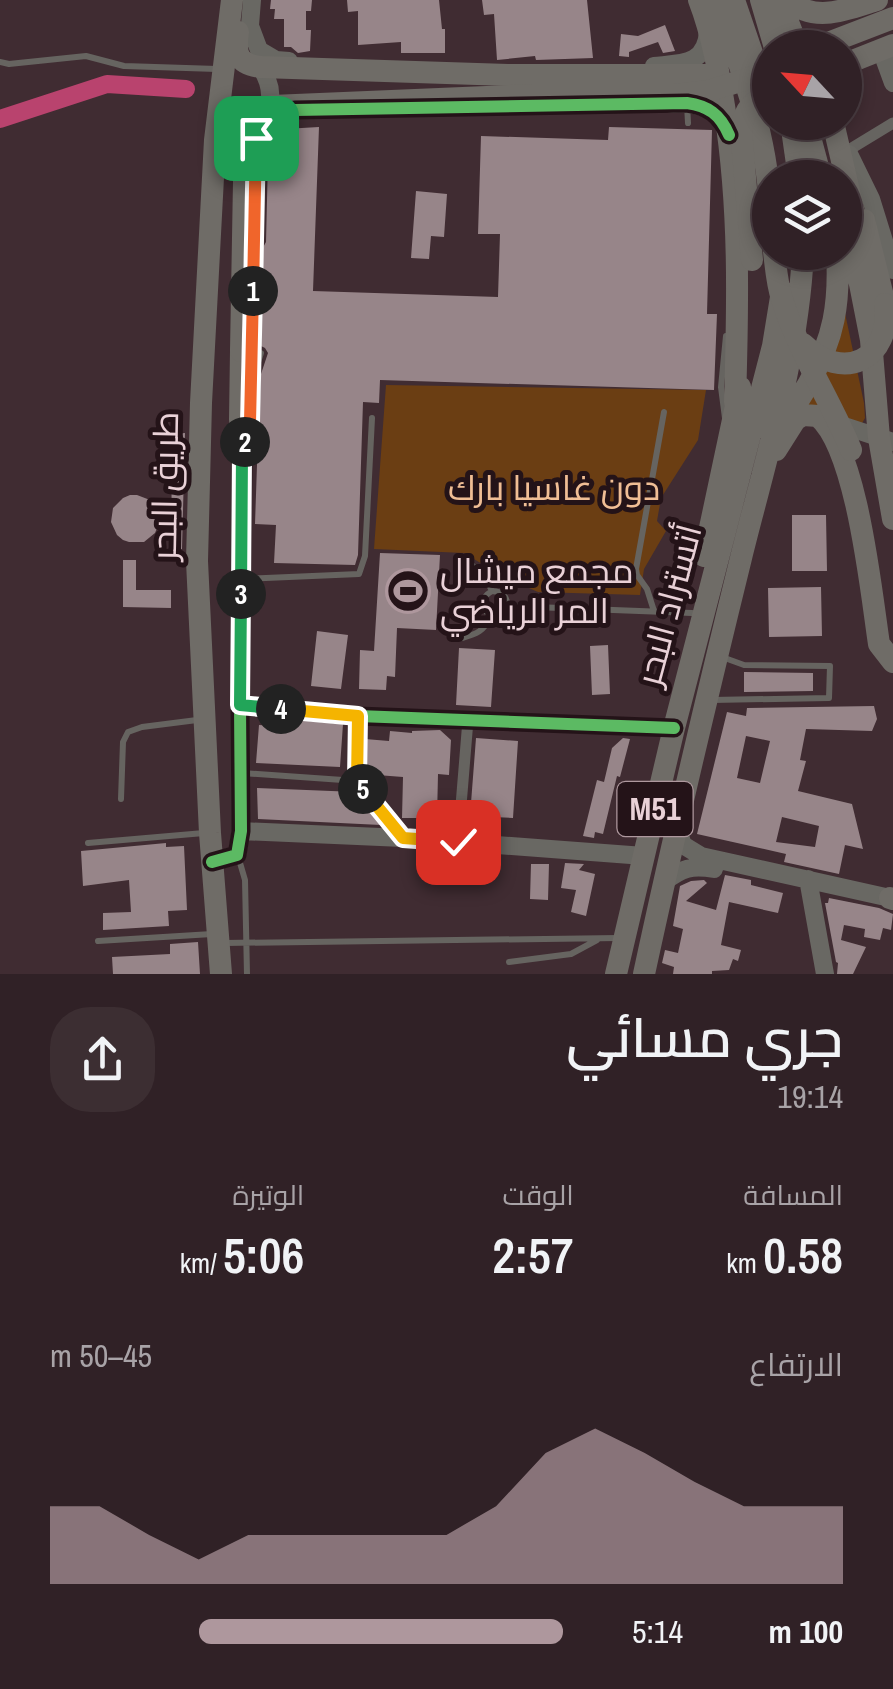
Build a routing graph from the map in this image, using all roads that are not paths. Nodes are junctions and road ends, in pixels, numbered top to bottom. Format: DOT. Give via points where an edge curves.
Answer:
graph roads {
  1 [pos="252,0"];
  2 [pos="734,0"];
  3 [pos="760,0"];
  4 [pos="776,0"];
  5 [pos="877,0"];
  6 [pos="232,1"];
  7 [pos="795,3"];
  8 [pos="707,7"];
  9 [pos="845,10"];
  10 [pos="893,18"];
  11 [pos="250,26"];
  12 [pos="770,30"];
  13 [pos="791,30"];
  14 [pos="805,30"];
  15 [pos="823,30"];
  16 [pos="861,30"];
  17 [pos="890,43"];
  18 [pos="862,50"];
  19 [pos="752,51"];
  20 [pos="862,56"];
  21 [pos="0,62"];
  22 [pos="255,66"];
  23 [pos="752,66"];
  24 [pos="224,70"];
  25 [pos="296,70"];
  26 [pos="752,78"];
  27 [pos="893,83"];
  28 [pos="752,90"];
  29 [pos="687,104"];
  30 [pos="752,104"];
  31 [pos="277,111"];
  32 [pos="688,123"];
  33 [pos="893,123"];
  34 [pos="728,135"];
  35 [pos="214,140"];
  36 [pos="838,140"];
  37 [pos="842,140"];
  38 [pos="848,152"];
  39 [pos="752,192"];
  40 [pos="738,230"];
  41 [pos="760,270"];
  42 [pos="769,270"];
  43 [pos="783,270"];
  44 [pos="802,270"];
  45 [pos="838,270"];
  46 [pos="842,270"];
  47 [pos="856,270"];
  48 [pos="893,270"];
  49 [pos="728,288"];
  50 [pos="726,329"];
  51 [pos="795,333"];
  52 [pos="251,352"];
  53 [pos="251,383"];
  54 [pos="874,390"];
  55 [pos="735,402"];
  56 [pos="664,412"];
  57 [pos="818,416"];
  58 [pos="372,418"];
  59 [pos="728,433"];
  60 [pos="886,440"];
  61 [pos="774,452"];
  62 [pos="242,454"];
  63 [pos="893,469"];
  64 [pos="891,509"];
  65 [pos="751,517"];
  66 [pos="472,565"];
  67 [pos="241,580"];
  68 [pos="492,590"];
  69 [pos="508,606"];
  70 [pos="654,611"];
  71 [pos="692,613"];
  72 [pos="491,616"];
  73 [pos="462,638"];
  74 [pos="696,644"];
  75 [pos="717,655"];
  76 [pos="893,659"];
  77 [pos="706,700"];
  78 [pos="240,705"];
  79 [pos="358,716"];
  80 [pos="204,720"];
  81 [pos="468,720"];
  82 [pos="674,728"];
  83 [pos="240,774"];
  84 [pos="357,781"];
  85 [pos="121,799"];
  86 [pos="676,826"];
  87 [pos="242,831"];
  88 [pos="210,832"];
  89 [pos="403,838"];
  90 [pos="458,842"];
  91 [pos="88,843"];
  92 [pos="238,855"];
  93 [pos="644,856"];
  94 [pos="212,862"];
  95 [pos="664,882"];
  96 [pos="809,885"];
  97 [pos="892,902"];
  98 [pos="219,938"];
  99 [pos="624,938"];
  100 [pos="598,939"];
  101 [pos="98,941"];
  102 [pos="247,942"];
  103 [pos="509,962"];
  104 [pos="221,974"];
  105 [pos="247,974"];
  106 [pos="616,974"];
  107 [pos="644,974"];
  108 [pos="825,974"];
  1 -- 11 [label="street"];
  2 -- 19 [label="highway"];
  3 -- 12 [label="highway"];
  4 -- 13 [label="highway"];
  5 -- 9 [label="highway"];
  6 -- 22 [label="highway" via="239,19 238,56"];
  6 -- 24 [label="highway, طريق البحر"];
  7 -- 9 [label="highway" via="818,14"];
  7 -- 14 [label="highway"];
  8 -- 11 [label="street" via="706,44 694,59 615,68 282,61 259,50"];
  8 -- 28 [label="highway"];
  8 -- 34 [label="highway"];
  9 -- 15 [label="highway"];
  10 -- 16 [label="highway, bridge"];
  11 -- 22 [label="street"];
  17 -- 18 [label="highway"];
  17 -- 20 [label="highway"];
  17 -- 27 [label="street"];
  21 -- 24 [label="lane" via="86,56 124,66"];
  22 -- 25 [label="highway"];
  22 -- 31 [label="street" via="269,82 270,107"];
  22 -- 35 [label="highway" via="234,77"];
  23 -- 25 [label="highway" via="716,75"];
  24 -- 35 [label="highway, طريق البحر"];
  25 -- 31 [label="street" via="285,77"];
  26 -- 31 [label="highway, bridge" via="674,95 532,95"];
  29 -- 31 [label="street"];
  29 -- 32 [label="lane"];
  29 -- 34 [label="street" via="716,113"];
  30 -- 39 [label="highway, bridge" via="741,129"];
  31 -- 52 [label="highway, bridge" via="264,108 253,122 246,154 242,237"];
  31 -- 53 [label="street" via="256,138"];
  33 -- 38 [label="street"];
  34 -- 40 [label="highway"];
  35 -- 80 [label="highway, طريق البحر" via="197,561"];
  36 -- 54 [label="highway" via="877,310"];
  37 -- 38 [label="highway"];
  38 -- 48 [label="street"];
  38 -- 51 [label="highway, bridge" via="885,304 881,338 858,361 840,364 822,360"];
  40 -- 49 [label="lane" via="728,239"];
  40 -- 55 [label="highway"];
  41 -- 55 [label="highway"];
  42 -- 51 [label="highway, bridge"];
  43 -- 74 [label="highway, أتستراد البحر / M51" via="773,346"];
  44 -- 65 [label="highway, أتستراد البحر / M51" via="793,351"];
  45 -- 61 [label="highway" via="833,329"];
  46 -- 54 [label="highway"];
  47 -- 54 [label="highway"];
  50 -- 59 [label="lane" via="718,382"];
  51 -- 76 [label="highway, bridge" via="836,414 868,506"];
  52 -- 53 [label="lane"];
  52 -- 62 [label="highway" via="240,419"];
  53 -- 62 [label="street"];
  54 -- 60 [label="highway"];
  55 -- 59 [label="highway"];
  56 -- 70 [label="lane" via="636,569"];
  57 -- 60 [label="street"];
  57 -- 61 [label="highway" via="799,417"];
  57 -- 76 [label="highway" via="850,479 880,644"];
  58 -- 67 [label="lane" via="359,574"];
  59 -- 71 [label="highway"];
  60 -- 64 [label="highway"];
  61 -- 65 [label="highway"];
  62 -- 67 [label="street" via="249,510"];
  63 -- 64 [label="street"];
  65 -- 75 [label="highway, أتستراد البحر / M51"];
  66 -- 68 [label="lane"];
  67 -- 78 [label="street"];
  68 -- 69 [label="lane"];
  68 -- 72 [label="lane" via="482,602"];
  69 -- 70 [label="lane"];
  69 -- 72 [label="lane"];
  70 -- 71 [label="lane"];
  71 -- 74 [label="highway"];
  72 -- 73 [label="lane" via="485,628"];
  74 -- 82 [label="highway, أتستراد البحر / M51"];
  75 -- 77 [label="highway, أتستراد البحر / M51"];
  75 -- 77 [label="lane" via="744,664 830,666 829,698"];
  77 -- 86 [label="highway, أتستراد البحر / M51"];
  78 -- 79 [label="street"];
  78 -- 83 [label="street"];
  79 -- 81 [label="street"];
  79 -- 84 [label="lane"];
  80 -- 85 [label="lane" via="128,732"];
  80 -- 88 [label="highway, طريق البحر"];
  81 -- 82 [label="street"];
  81 -- 90 [label="street"];
  82 -- 93 [label="highway, أتستراد البحر / M51"];
  83 -- 84 [label="lane"];
  83 -- 87 [label="street"];
  84 -- 89 [label="lane"];
  86 -- 95 [label="highway, أتستراد البحر / M51"];
  86 -- 96 [label="street" via="694,854"];
  87 -- 89 [label="street"];
  87 -- 92 [label="street"];
  88 -- 91 [label="lane"];
  88 -- 94 [label="highway, طريق البحر"];
  89 -- 90 [label="street"];
  90 -- 93 [label="street"];
  92 -- 94 [label="street"];
  92 -- 102 [label="lane"];
  93 -- 99 [label="highway, أتستراد البحر / M51"];
  94 -- 98 [label="highway, طريق البحر"];
  95 -- 96 [label="street" via="698,866"];
  95 -- 107 [label="highway, أتستراد البحر / M51"];
  96 -- 97 [label="street"];
  96 -- 108 [label="street"];
  98 -- 101 [label="lane"];
  98 -- 102 [label="lane"];
  98 -- 104 [label="highway, طريق البحر"];
  99 -- 100 [label="lane"];
  99 -- 106 [label="highway, أتستراد البحر / M51"];
  100 -- 102 [label="lane"];
  100 -- 103 [label="lane" via="571,954"];
  102 -- 105 [label="lane"];
}
